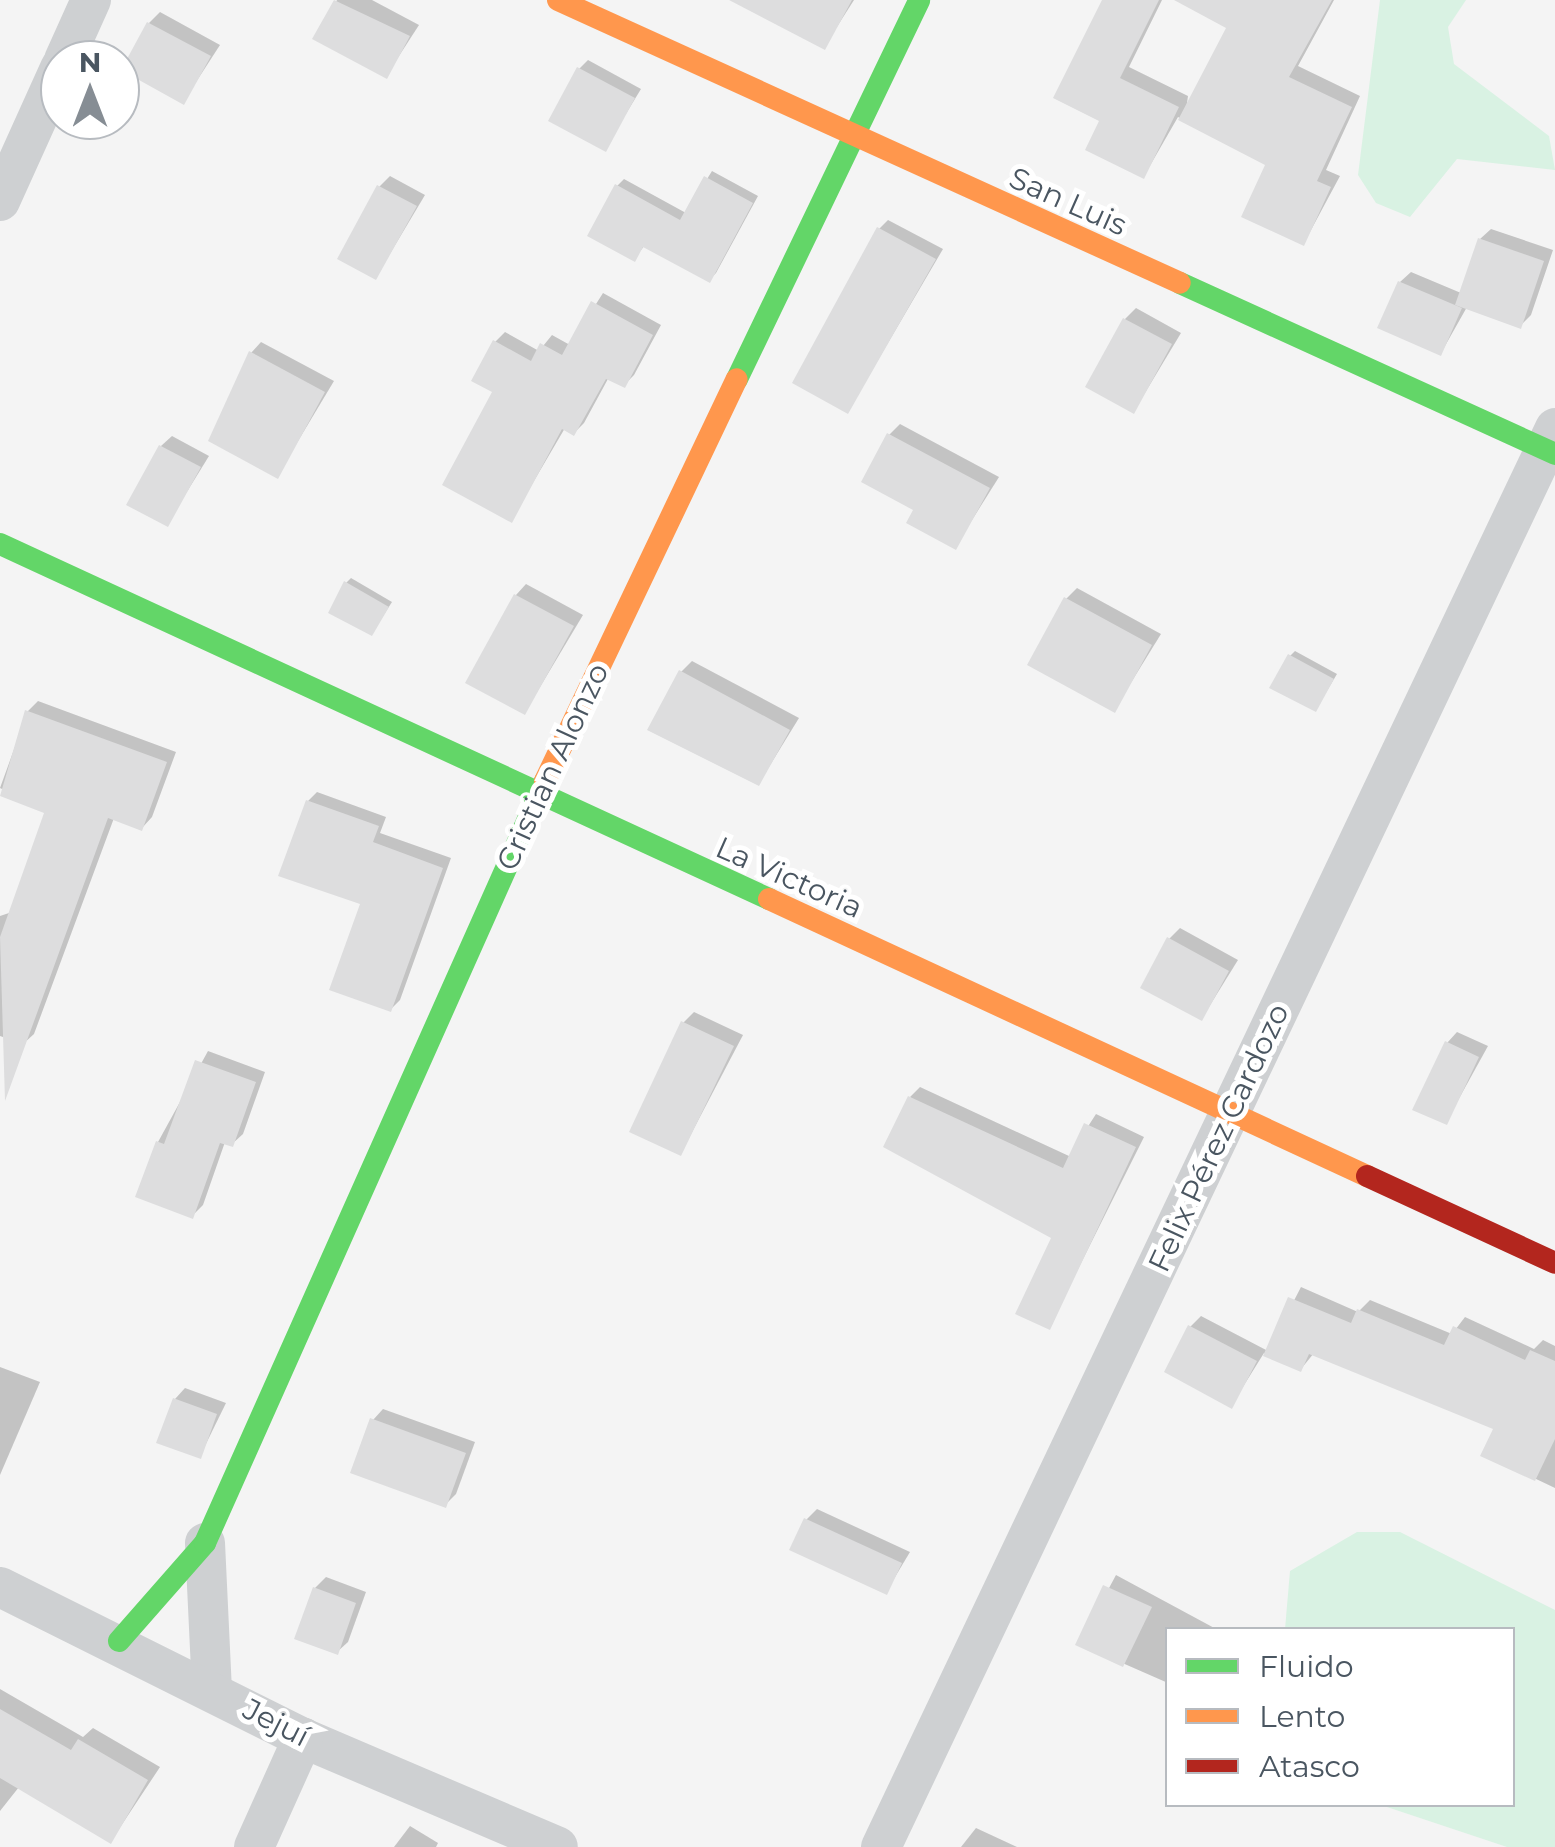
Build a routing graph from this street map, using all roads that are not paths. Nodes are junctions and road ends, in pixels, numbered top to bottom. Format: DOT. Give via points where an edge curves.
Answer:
graph roads {
  1 [pos="91,0"];
  2 [pos="558,0"];
  3 [pos="919,0"];
  4 [pos="73,40"];
  5 [pos="40,112"];
  6 [pos="852,137"];
  7 [pos="0,201"];
  8 [pos="1552,444"];
  9 [pos="0,544"];
  10 [pos="537,797"];
  11 [pos="1232,1110"];
  12 [pos="1555,1262"];
  13 [pos="205,1543"];
  14 [pos="0,1587"];
  15 [pos="119,1641"];
  16 [pos="212,1690"];
  17 [pos="303,1738"];
  18 [pos="254,1847"];
  19 [pos="558,1847"];
  20 [pos="881,1847"];
  1 -- 4 [label="street"];
  2 -- 6 [label="street, San Luis"];
  3 -- 6 [label="street, Cristian Alonzo"];
  5 -- 7 [label="street"];
  6 -- 8 [label="street, San Luis"];
  6 -- 10 [label="street, Cristian Alonzo"];
  8 -- 11 [label="street, Felix Pérez Cardozo"];
  9 -- 10 [label="street, La Victoria"];
  10 -- 11 [label="street, La Victoria"];
  10 -- 13 [label="street, Cristian Alonzo"];
  11 -- 12 [label="street, La Victoria"];
  11 -- 20 [label="street, Felix Pérez Cardozo"];
  13 -- 15 [label="street, Cristian Alonzo"];
  13 -- 16 [label="street, Cristian Alonzo"];
  14 -- 15 [label="street, Jejuí"];
  15 -- 16 [label="street, Jejuí"];
  16 -- 17 [label="street, Jejuí"];
  17 -- 18 [label="street"];
  17 -- 19 [label="street, Jejuí"];
}
